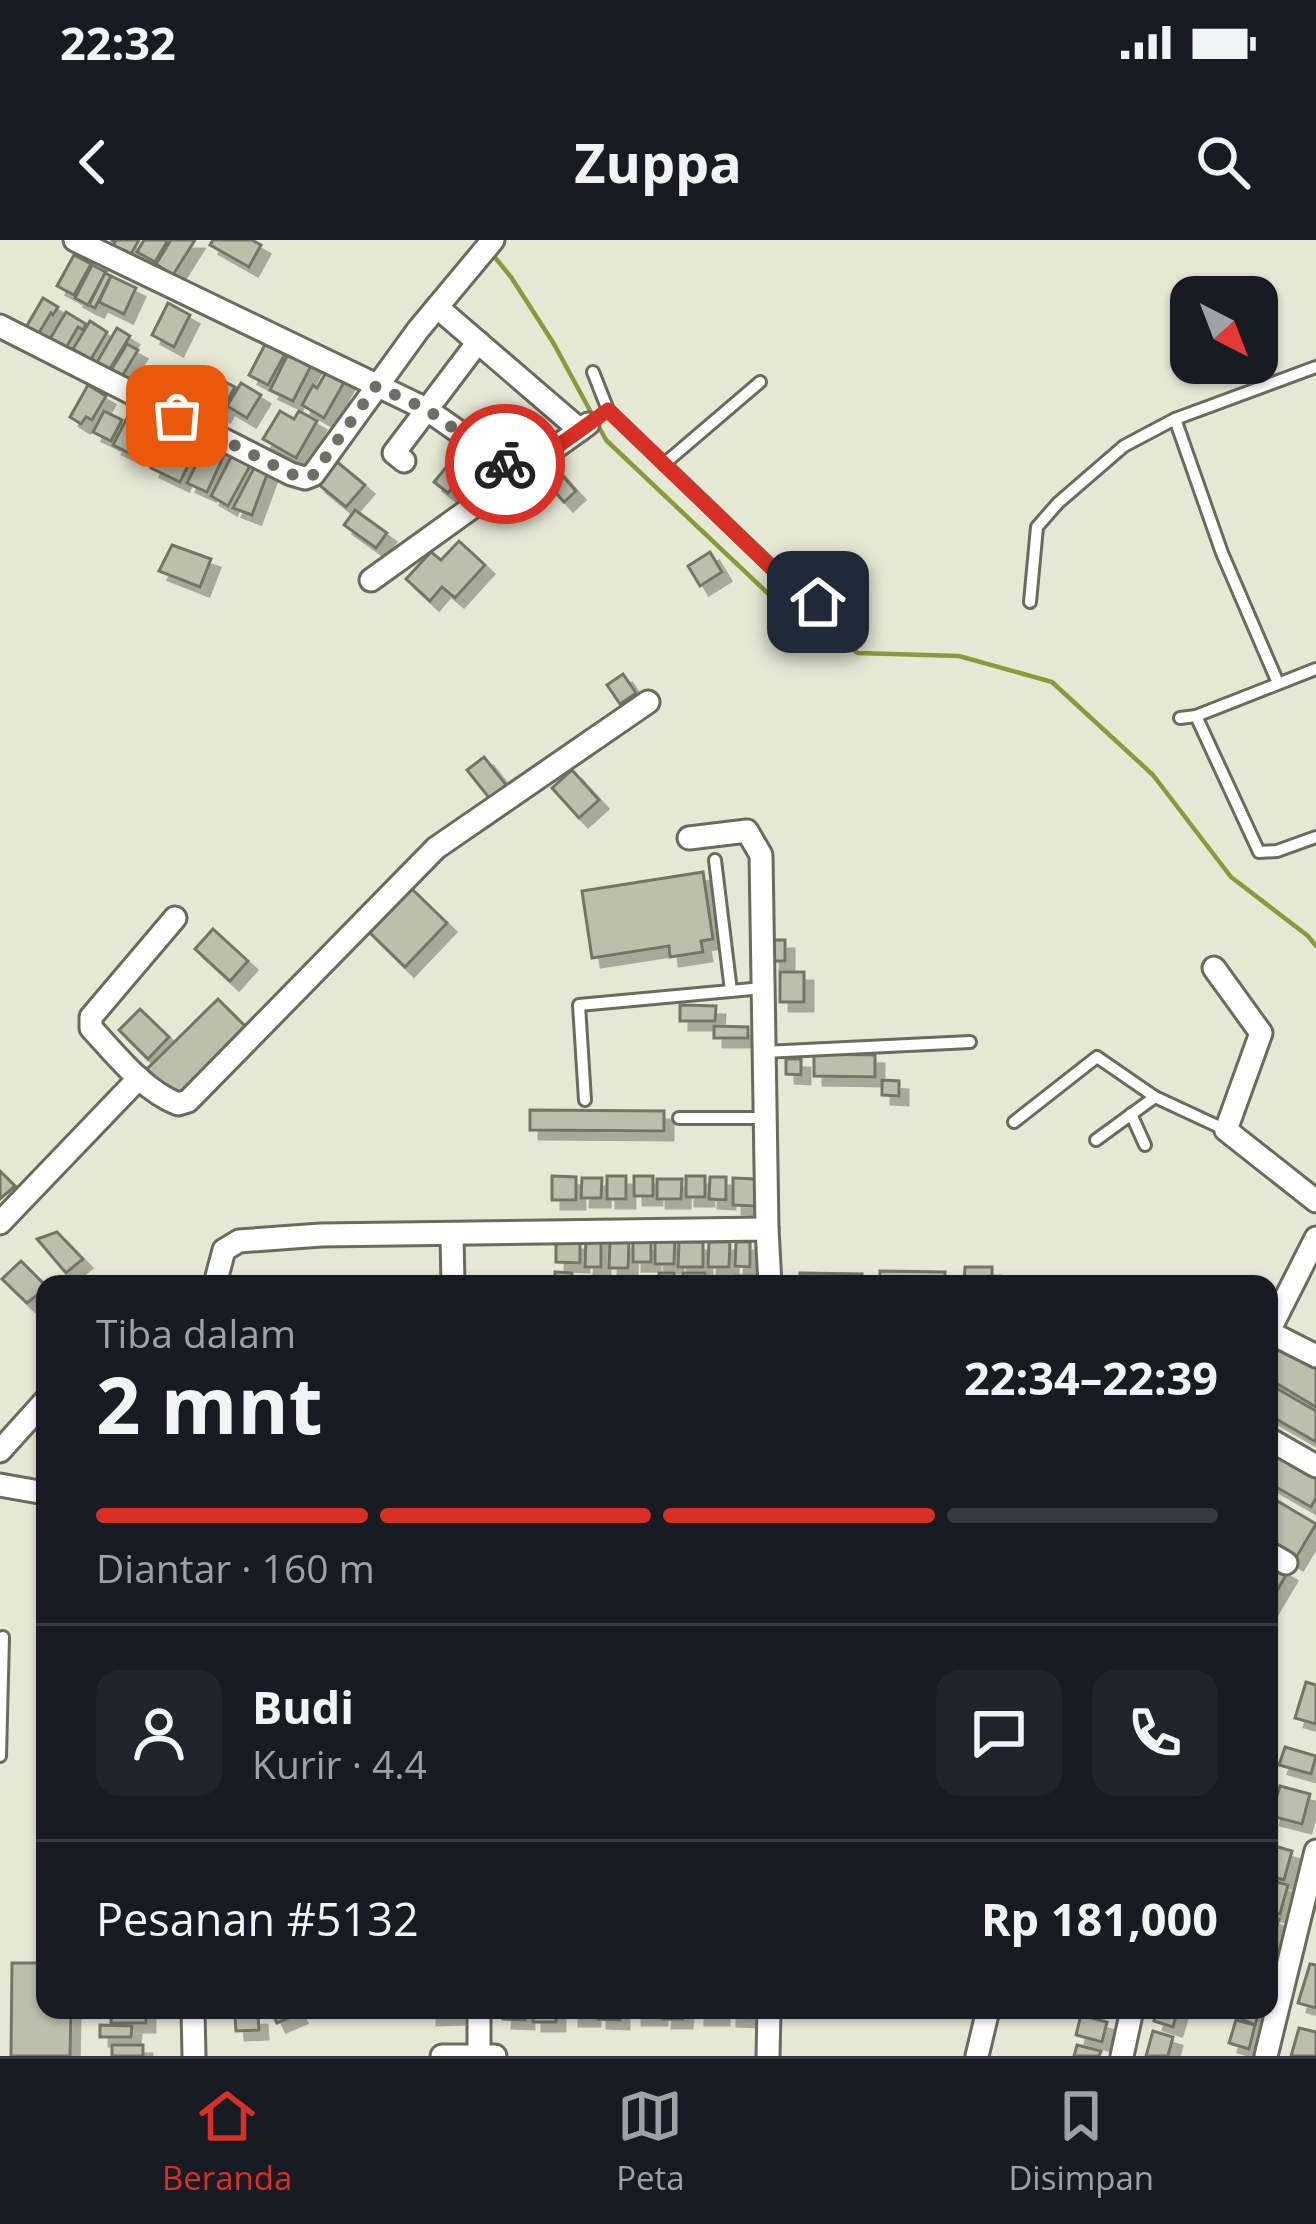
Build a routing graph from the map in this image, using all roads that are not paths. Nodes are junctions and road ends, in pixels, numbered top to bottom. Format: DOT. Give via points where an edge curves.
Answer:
graph roads {
  1 [pos="75,240"];
  2 [pos="488,245"];
  3 [pos="437,307"];
  4 [pos="0,326"];
  5 [pos="478,342"];
  6 [pos="1316,367"];
  7 [pos="593,372"];
  8 [pos="760,382"];
  9 [pos="376,386"];
  10 [pos="426,409"];
  11 [pos="1175,419"];
  12 [pos="595,420"];
  13 [pos="404,461"];
  14 [pos="664,464"];
  15 [pos="519,474"];
  16 [pos="371,580"];
  17 [pos="818,602"];
  18 [pos="1030,602"];
  19 [pos="1316,669"];
  20 [pos="1278,683"];
  21 [pos="648,702"];
  22 [pos="1196,716"];
  23 [pos="1180,718"];
  24 [pos="1316,837"];
  25 [pos="689,838"];
  26 [pos="715,860"];
  27 [pos="175,918"];
  28 [pos="1214,968"];
  29 [pos="763,988"];
  30 [pos="731,991"];
  31 [pos="970,1042"];
  32 [pos="764,1052"];
  33 [pos="139,1078"];
  34 [pos="1155,1097"];
  35 [pos="585,1100"];
  36 [pos="1131,1114"];
  37 [pos="679,1118"];
  38 [pos="765,1118"];
  39 [pos="1014,1122"];
  40 [pos="1226,1130"];
  41 [pos="1096,1140"];
  42 [pos="1145,1144"];
  43 [pos="1316,1201"];
  44 [pos="0,1223"];
  45 [pos="767,1229"];
  46 [pos="452,1235"];
  47 [pos="1316,1238"];
  48 [pos="217,1275"];
  49 [pos="453,1275"];
  50 [pos="770,1275"];
  51 [pos="1278,1314"];
  52 [pos="1278,1337"];
  53 [pos="1316,1356"];
  54 [pos="36,1412"];
  55 [pos="1278,1444"];
  56 [pos="0,1451"];
  57 [pos="1316,1466"];
  58 [pos="0,1485"];
  59 [pos="36,1491"];
  60 [pos="3,1637"];
  61 [pos="0,1756"];
  62 [pos="1316,1851"];
  63 [pos="1278,2007"];
  64 [pos="194,2019"];
  65 [pos="479,2019"];
  66 [pos="769,2019"];
  67 [pos="986,2019"];
  68 [pos="1130,2019"];
  69 [pos="1275,2019"];
  70 [pos="194,2056"];
  71 [pos="442,2056"];
  72 [pos="479,2056"];
  73 [pos="495,2056"];
  74 [pos="768,2056"];
  75 [pos="977,2056"];
  76 [pos="1122,2056"];
  77 [pos="1266,2056"];
  1 -- 9 [label="street"];
  2 -- 3 [label="street"];
  3 -- 5 [label="street"];
  3 -- 9 [label="street"];
  4 -- 9 [label="street" via="305,478"];
  5 -- 10 [label="street"];
  5 -- 12 [label="street"];
  6 -- 11 [label="lane"];
  7 -- 12 [label="lane"];
  8 -- 14 [label="lane"];
  9 -- 10 [label="street"];
  10 -- 13 [label="street" via="394,453"];
  10 -- 15 [label="street"];
  11 -- 18 [label="lane" via="1124,446 1037,527"];
  11 -- 20 [label="lane"];
  12 -- 14 [label="lane"];
  12 -- 15 [label="street"];
  14 -- 17 [label="lane" via="785,581"];
  15 -- 16 [label="street"];
  19 -- 20 [label="lane"];
  20 -- 22 [label="lane"];
  21 -- 33 [label="street" via="436,848 188,1101 167,1100"];
  22 -- 23 [label="lane"];
  22 -- 24 [label="lane" via="1258,852"];
  25 -- 29 [label="street" via="747,831 761,855"];
  26 -- 30 [label="lane"];
  27 -- 33 [label="street" via="91,1017 91,1028"];
  28 -- 40 [label="street" via="1262,1033"];
  29 -- 30 [label="lane"];
  29 -- 32 [label="street"];
  30 -- 35 [label="lane" via="579,1005"];
  31 -- 32 [label="lane"];
  32 -- 38 [label="street"];
  33 -- 44 [label="street"];
  34 -- 36 [label="lane"];
  34 -- 39 [label="lane" via="1097,1057"];
  34 -- 40 [label="lane"];
  36 -- 41 [label="lane"];
  36 -- 42 [label="lane"];
  37 -- 38 [label="lane"];
  38 -- 45 [label="street"];
  40 -- 43 [label="street"];
  45 -- 46 [label="street"];
  45 -- 50 [label="street"];
  46 -- 48 [label="street" via="238,1241 224,1250"];
  46 -- 49 [label="street"];
  47 -- 51 [label="street"];
  52 -- 53 [label="street"];
  54 -- 56 [label="street"];
  55 -- 57 [label="street"];
  58 -- 59 [label="street"];
  60 -- 61 [label="lane"];
  62 -- 63 [label="street"];
  64 -- 70 [label="street"];
  65 -- 72 [label="street"];
  66 -- 74 [label="street"];
  67 -- 75 [label="street"];
  68 -- 76 [label="street"];
  69 -- 77 [label="street"];
  71 -- 72 [label="street"];
  72 -- 73 [label="street"];
}
